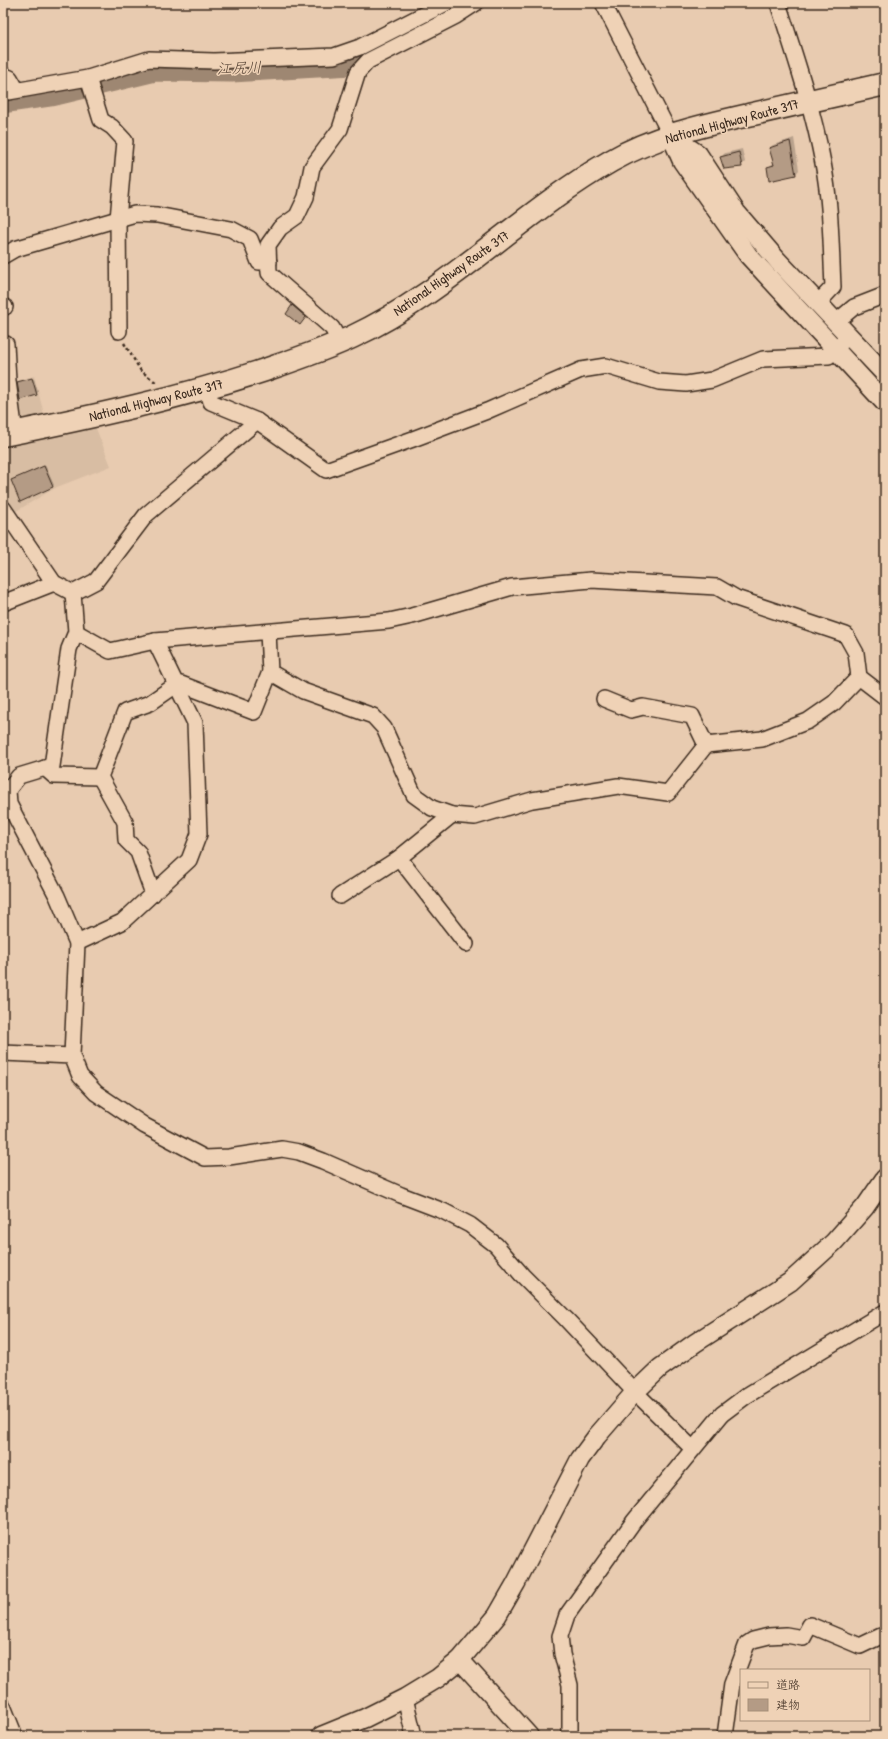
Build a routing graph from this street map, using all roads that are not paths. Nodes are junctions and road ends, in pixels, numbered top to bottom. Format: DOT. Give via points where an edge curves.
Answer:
graph roads {
  1 [pos="446,3"];
  2 [pos="476,3"];
  3 [pos="603,3"];
  4 [pos="778,3"];
  5 [pos="3,74"];
  6 [pos="89,83"];
  7 [pos="885,84"];
  8 [pos="10,92"];
  9 [pos="809,101"];
  10 [pos="671,136"];
  11 [pos="118,219"];
  12 [pos="3,256"];
  13 [pos="269,262"];
  14 [pos="885,295"];
  15 [pos="818,303"];
  16 [pos="836,322"];
  17 [pos="119,331"];
  18 [pos="849,336"];
  19 [pos="340,342"];
  20 [pos="6,344"];
  21 [pos="835,349"];
  22 [pos="885,374"];
  23 [pos="207,388"];
  24 [pos="885,403"];
  25 [pos="257,421"];
  26 [pos="9,434"];
  27 [pos="3,508"];
  28 [pos="54,583"];
  29 [pos="73,593"];
  30 [pos="3,602"];
  31 [pos="76,632"];
  32 [pos="268,632"];
  33 [pos="155,641"];
  34 [pos="270,672"];
  35 [pos="858,677"];
  36 [pos="176,685"];
  37 [pos="885,697"];
  38 [pos="604,699"];
  39 [pos="706,745"];
  40 [pos="44,768"];
  41 [pos="100,777"];
  42 [pos="5,789"];
  43 [pos="452,815"];
  44 [pos="399,858"];
  45 [pos="152,894"];
  46 [pos="340,896"];
  47 [pos="78,943"];
  48 [pos="466,944"];
  49 [pos="3,1053"];
  50 [pos="72,1056"];
  51 [pos="885,1178"];
  52 [pos="885,1312"];
  53 [pos="635,1392"];
  54 [pos="693,1449"];
  55 [pos="881,1636"];
  56 [pos="460,1660"];
  57 [pos="405,1698"];
  58 [pos="3,1706"];
  59 [pos="15,1736"];
  60 [pos="321,1736"];
  61 [pos="414,1736"];
  62 [pos="529,1736"];
  63 [pos="570,1736"];
  64 [pos="725,1736"];
  1 -- 6 [label="street" via="360,47 334,56 214,61 149,59"];
  2 -- 13 [label="street" via="368,61 358,72 340,129 312,167 306,197 297,216 280,228 268,245"];
  3 -- 10 [label="street"];
  4 -- 9 [label="street"];
  5 -- 8 [label="street" via="10,78"];
  6 -- 8 [label="street"];
  6 -- 11 [label="street" via="101,120 125,141"];
  7 -- 9 [label="highway, National Highway Route 317"];
  9 -- 10 [label="highway, National Highway Route 317"];
  9 -- 15 [label="street" via="828,194 833,287"];
  10 -- 15 [label="street" via="698,154 736,212"];
  10 -- 19 [label="highway, National Highway Route 317" via="637,148 584,177 434,288 397,312"];
  10 -- 21 [label="street" via="682,162 748,255"];
  11 -- 12 [label="street" via="15,249"];
  11 -- 13 [label="street" via="135,214 157,215 231,229 250,239 259,262"];
  11 -- 17 [label="street"];
  13 -- 19 [label="street" via="269,273 332,328"];
  14 -- 16 [label="street" via="854,307"];
  15 -- 16 [label="street"];
  16 -- 18 [label="street"];
  18 -- 21 [label="street"];
  18 -- 22 [label="street"];
  19 -- 23 [label="highway, National Highway Route 317" via="283,364"];
  20 -- 26 [label="street"];
  21 -- 24 [label="street"];
  21 -- 25 [label="street" via="828,356 763,359 712,380 686,384 659,382 606,366 581,370 414,440 326,470"];
  23 -- 25 [label="street" via="211,402"];
  23 -- 26 [label="highway, National Highway Route 317" via="169,399"];
  25 -- 29 [label="street" via="146,515 96,581"];
  27 -- 28 [label="street"];
  28 -- 29 [label="street"];
  28 -- 30 [label="street"];
  29 -- 31 [label="street"];
  31 -- 33 [label="street" via="110,651"];
  31 -- 40 [label="street" via="69,649 52,766"];
  32 -- 33 [label="street"];
  32 -- 34 [label="street"];
  32 -- 35 [label="street" via="389,621 512,587 591,580 717,587 736,598 846,635 856,653"];
  33 -- 36 [label="street"];
  34 -- 36 [label="street" via="254,712 181,684"];
  34 -- 43 [label="street" via="303,692 373,716 384,728 414,795 432,808"];
  35 -- 37 [label="street"];
  35 -- 39 [label="street" via="834,703 808,721 762,739"];
  36 -- 41 [label="street" via="150,703 125,712"];
  36 -- 45 [label="street" via="195,723 199,834 189,860"];
  38 -- 39 [label="street" via="631,710 643,708 692,716"];
  39 -- 43 [label="street" via="668,793 618,786 532,800 475,817"];
  40 -- 41 [label="street" via="54,776"];
  40 -- 42 [label="street" via="19,776"];
  41 -- 45 [label="street" via="126,822 126,840 138,852"];
  42 -- 47 [label="street" via="9,804 57,896"];
  43 -- 44 [label="street"];
  44 -- 46 [label="street"];
  44 -- 48 [label="street"];
  45 -- 47 [label="street" via="122,922"];
  47 -- 50 [label="street"];
  49 -- 50 [label="street"];
  50 -- 53 [label="street" via="80,1076 96,1093 145,1126 205,1158 229,1158 282,1149 299,1152 443,1211 470,1225 496,1245"];
  51 -- 53 [label="street" via="865,1207 834,1242 790,1282 695,1343 660,1368"];
  52 -- 54 [label="street" via="746,1396 722,1414"];
  53 -- 54 [label="street"];
  53 -- 56 [label="street" via="580,1459 497,1616"];
  54 -- 63 [label="street" via="634,1521 566,1615 560,1636 570,1685"];
  55 -- 64 [label="street" via="860,1646 810,1625 803,1638 769,1636 747,1644 732,1684"];
  56 -- 57 [label="street" via="438,1678"];
  56 -- 62 [label="street"];
  57 -- 60 [label="street"];
  57 -- 61 [label="street"];
  58 -- 59 [label="street"];
}
